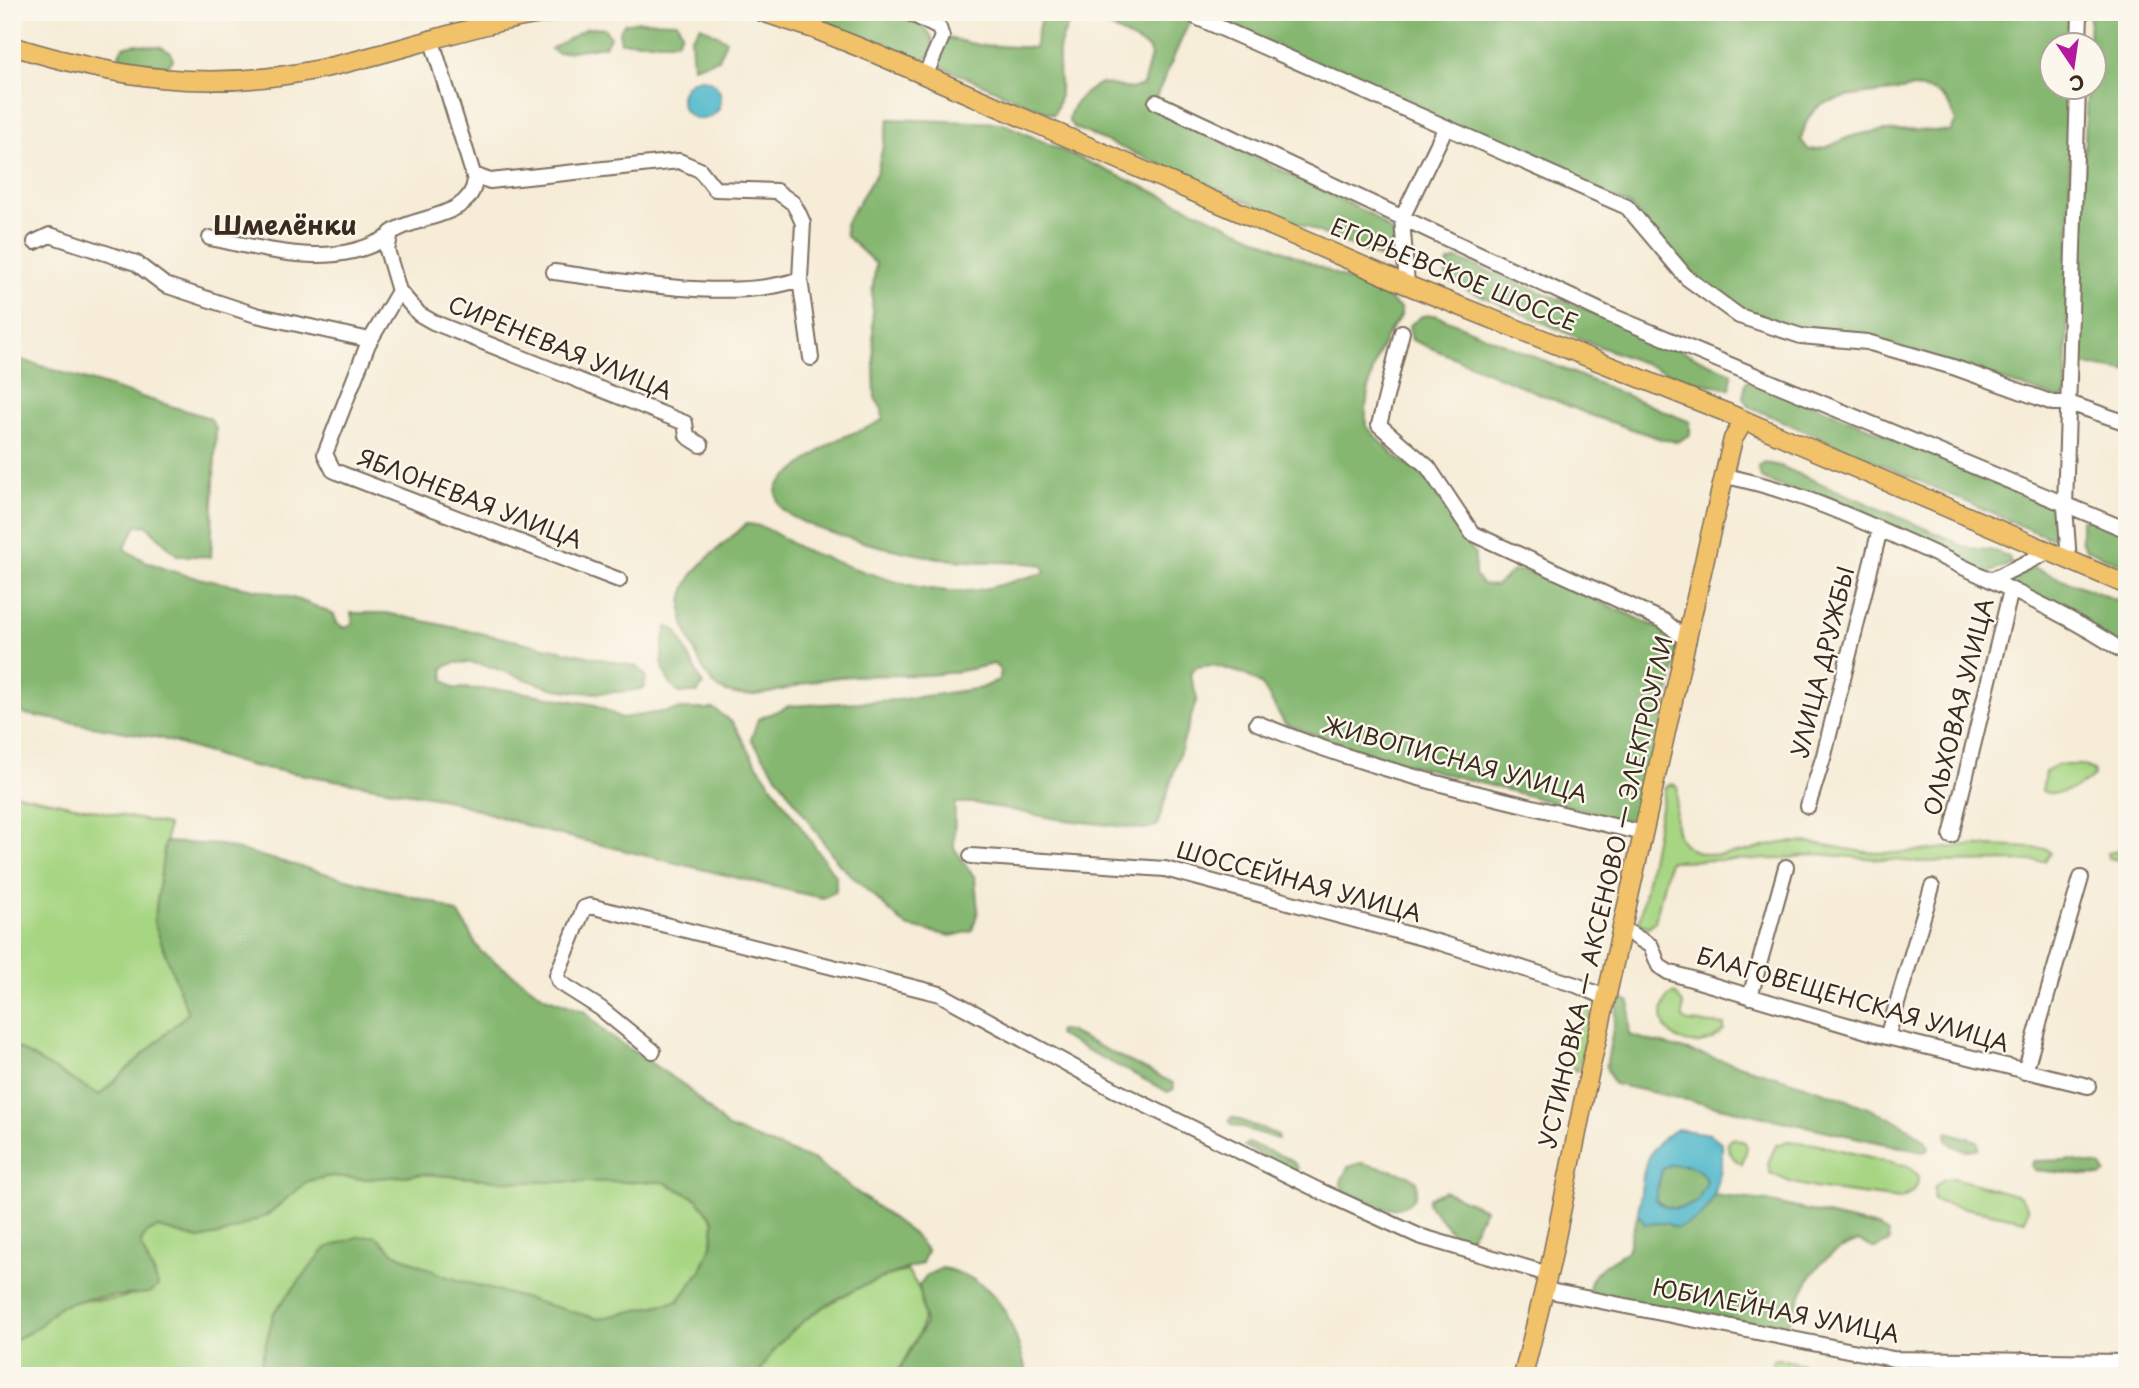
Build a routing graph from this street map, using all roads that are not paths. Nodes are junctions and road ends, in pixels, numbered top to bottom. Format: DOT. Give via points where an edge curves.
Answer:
graph roads {
  1 [pos="553,12"];
  2 [pos="762,12"];
  3 [pos="908,12"];
  4 [pos="2080,12"];
  5 [pos="1196,17"];
  6 [pos="2079,32"];
  7 [pos="431,38"];
  8 [pos="12,46"];
  9 [pos="925,76"];
  10 [pos="1156,102"];
  11 [pos="2078,102"];
  12 [pos="1446,127"];
  13 [pos="474,175"];
  14 [pos="1402,219"];
  15 [pos="388,237"];
  16 [pos="210,238"];
  17 [pos="35,242"];
  18 [pos="554,272"];
  19 [pos="800,279"];
  20 [pos="1407,285"];
  21 [pos="398,291"];
  22 [pos="1402,331"];
  23 [pos="370,340"];
  24 [pos="811,358"];
  25 [pos="2069,403"];
  26 [pos="1744,421"];
  27 [pos="2127,423"];
  28 [pos="701,445"];
  29 [pos="1725,476"];
  30 [pos="2065,507"];
  31 [pos="1880,529"];
  32 [pos="2127,530"];
  33 [pos="2048,552"];
  34 [pos="2069,561"];
  35 [pos="619,580"];
  36 [pos="1990,580"];
  37 [pos="2127,585"];
  38 [pos="2011,590"];
  39 [pos="1688,641"];
  40 [pos="2127,654"];
  41 [pos="1257,723"];
  42 [pos="1808,806"];
  43 [pos="1643,833"];
  44 [pos="1951,836"];
  45 [pos="971,856"];
  46 [pos="1786,867"];
  47 [pos="2081,878"];
  48 [pos="1932,887"];
  49 [pos="1623,929"];
  50 [pos="1750,997"];
  51 [pos="1607,998"];
  52 [pos="1886,1037"];
  53 [pos="653,1051"];
  54 [pos="2025,1072"];
  55 [pos="2088,1086"];
  56 [pos="1546,1282"];
  57 [pos="2024,1360"];
  58 [pos="2127,1362"];
  59 [pos="1523,1376"];
  60 [pos="2020,1376"];
  1 -- 7 [label="main road"];
  2 -- 9 [label="main road, ЕГОРЬЕВСКОЕ ШОССЕ"];
  3 -- 9 [label="street" via="939,29 942,37"];
  4 -- 6 [label="street"];
  5 -- 12 [label="street"];
  7 -- 8 [label="main road" via="318,69 220,80 110,73"];
  7 -- 13 [label="street"];
  9 -- 20 [label="main road, ЕГОРЬЕВСКОЕ ШОССЕ"];
  10 -- 14 [label="street"];
  11 -- 25 [label="street"];
  12 -- 14 [label="street"];
  12 -- 25 [label="street" via="1627,207 1687,278 1739,316 1801,336 1867,342 2053,403"];
  13 -- 15 [label="street" via="474,189 453,211 414,221"];
  13 -- 19 [label="street" via="490,181 679,161 700,170 715,189 776,191 793,203 803,223"];
  14 -- 20 [label="street"];
  14 -- 30 [label="street" via="1605,313"];
  15 -- 16 [label="street" via="368,249 318,258"];
  15 -- 21 [label="street"];
  17 -- 23 [label="street" via="50,234 89,245 136,263 165,285 256,315"];
  18 -- 19 [label="street" via="675,289 765,286"];
  19 -- 24 [label="street"];
  20 -- 26 [label="main road, ЕГОРЬЕВСКОЕ ШОССЕ"];
  21 -- 23 [label="street, ЯБЛОНЕВАЯ УЛИЦА"];
  21 -- 28 [label="street, СИРЕНЕВАЯ УЛИЦА" via="433,322 685,423 687,436"];
  22 -- 39 [label="street" via="1379,425 1428,467 1472,533 1664,621"];
  23 -- 35 [label="street, ЯБЛОНЕВАЯ УЛИЦА" via="325,454 333,470"];
  25 -- 27 [label="street"];
  25 -- 30 [label="street"];
  26 -- 29 [label="main road, УСТИНОВКА — АКСЕНОВО — ЭЛЕКТРОУГЛИ" via="1733,439"];
  26 -- 33 [label="main road, ЕГОРЬЕВСКОЕ ШОССЕ"];
  29 -- 31 [label="street" via="1761,483"];
  29 -- 39 [label="main road, УСТИНОВКА — АКСЕНОВО — ЭЛЕКТРОУГЛИ"];
  30 -- 32 [label="street"];
  30 -- 34 [label="street"];
  31 -- 36 [label="street"];
  31 -- 42 [label="street, УЛИЦА ДРУЖБЫ"];
  33 -- 34 [label="main road, ЕГОРЬЕВСКОЕ ШОССЕ"];
  33 -- 36 [label="street"];
  34 -- 37 [label="main road, ЕГОРЬЕВСКОЕ ШОССЕ"];
  36 -- 38 [label="street"];
  38 -- 40 [label="street"];
  38 -- 44 [label="street, ОЛЬХОВАЯ УЛИЦА"];
  39 -- 43 [label="main road, УСТИНОВКА — АКСЕНОВО — ЭЛЕКТРОУГЛИ"];
  41 -- 43 [label="street, ЖИВОПИСНАЯ УЛИЦА" via="1311,746 1417,779"];
  43 -- 49 [label="main road, УСТИНОВКА — АКСЕНОВО — ЭЛЕКТРОУГЛИ"];
  45 -- 51 [label="street, ШОССЕЙНАЯ УЛИЦА" via="1165,869 1441,943"];
  46 -- 50 [label="street"];
  47 -- 54 [label="street"];
  48 -- 52 [label="street"];
  49 -- 50 [label="street, БЛАГОВЕЩЕНСКАЯ УЛИЦА" via="1651,946 1668,972"];
  49 -- 51 [label="main road, УСТИНОВКА — АКСЕНОВО — ЭЛЕКТРОУГЛИ"];
  50 -- 52 [label="street, БЛАГОВЕЩЕНСКАЯ УЛИЦА"];
  51 -- 56 [label="main road, УСТИНОВКА — АКСЕНОВО — ЭЛЕКТРОУГЛИ"];
  52 -- 54 [label="street, БЛАГОВЕЩЕНСКАЯ УЛИЦА"];
  53 -- 56 [label="street, ЮБИЛЕЙНАЯ УЛИЦА" via="559,982 557,975 584,908 940,994 1191,1129 1318,1190 1419,1236"];
  54 -- 55 [label="street, БЛАГОВЕЩЕНСКАЯ УЛИЦА"];
  56 -- 57 [label="street, ЮБИЛЕЙНАЯ УЛИЦА" via="1893,1359"];
  56 -- 59 [label="main road, УСТИНОВКА — АКСЕНОВО — ЭЛЕКТРОУГЛИ"];
  57 -- 58 [label="street, ЮБИЛЕЙНАЯ УЛИЦА"];
  57 -- 60 [label="street"];
}
